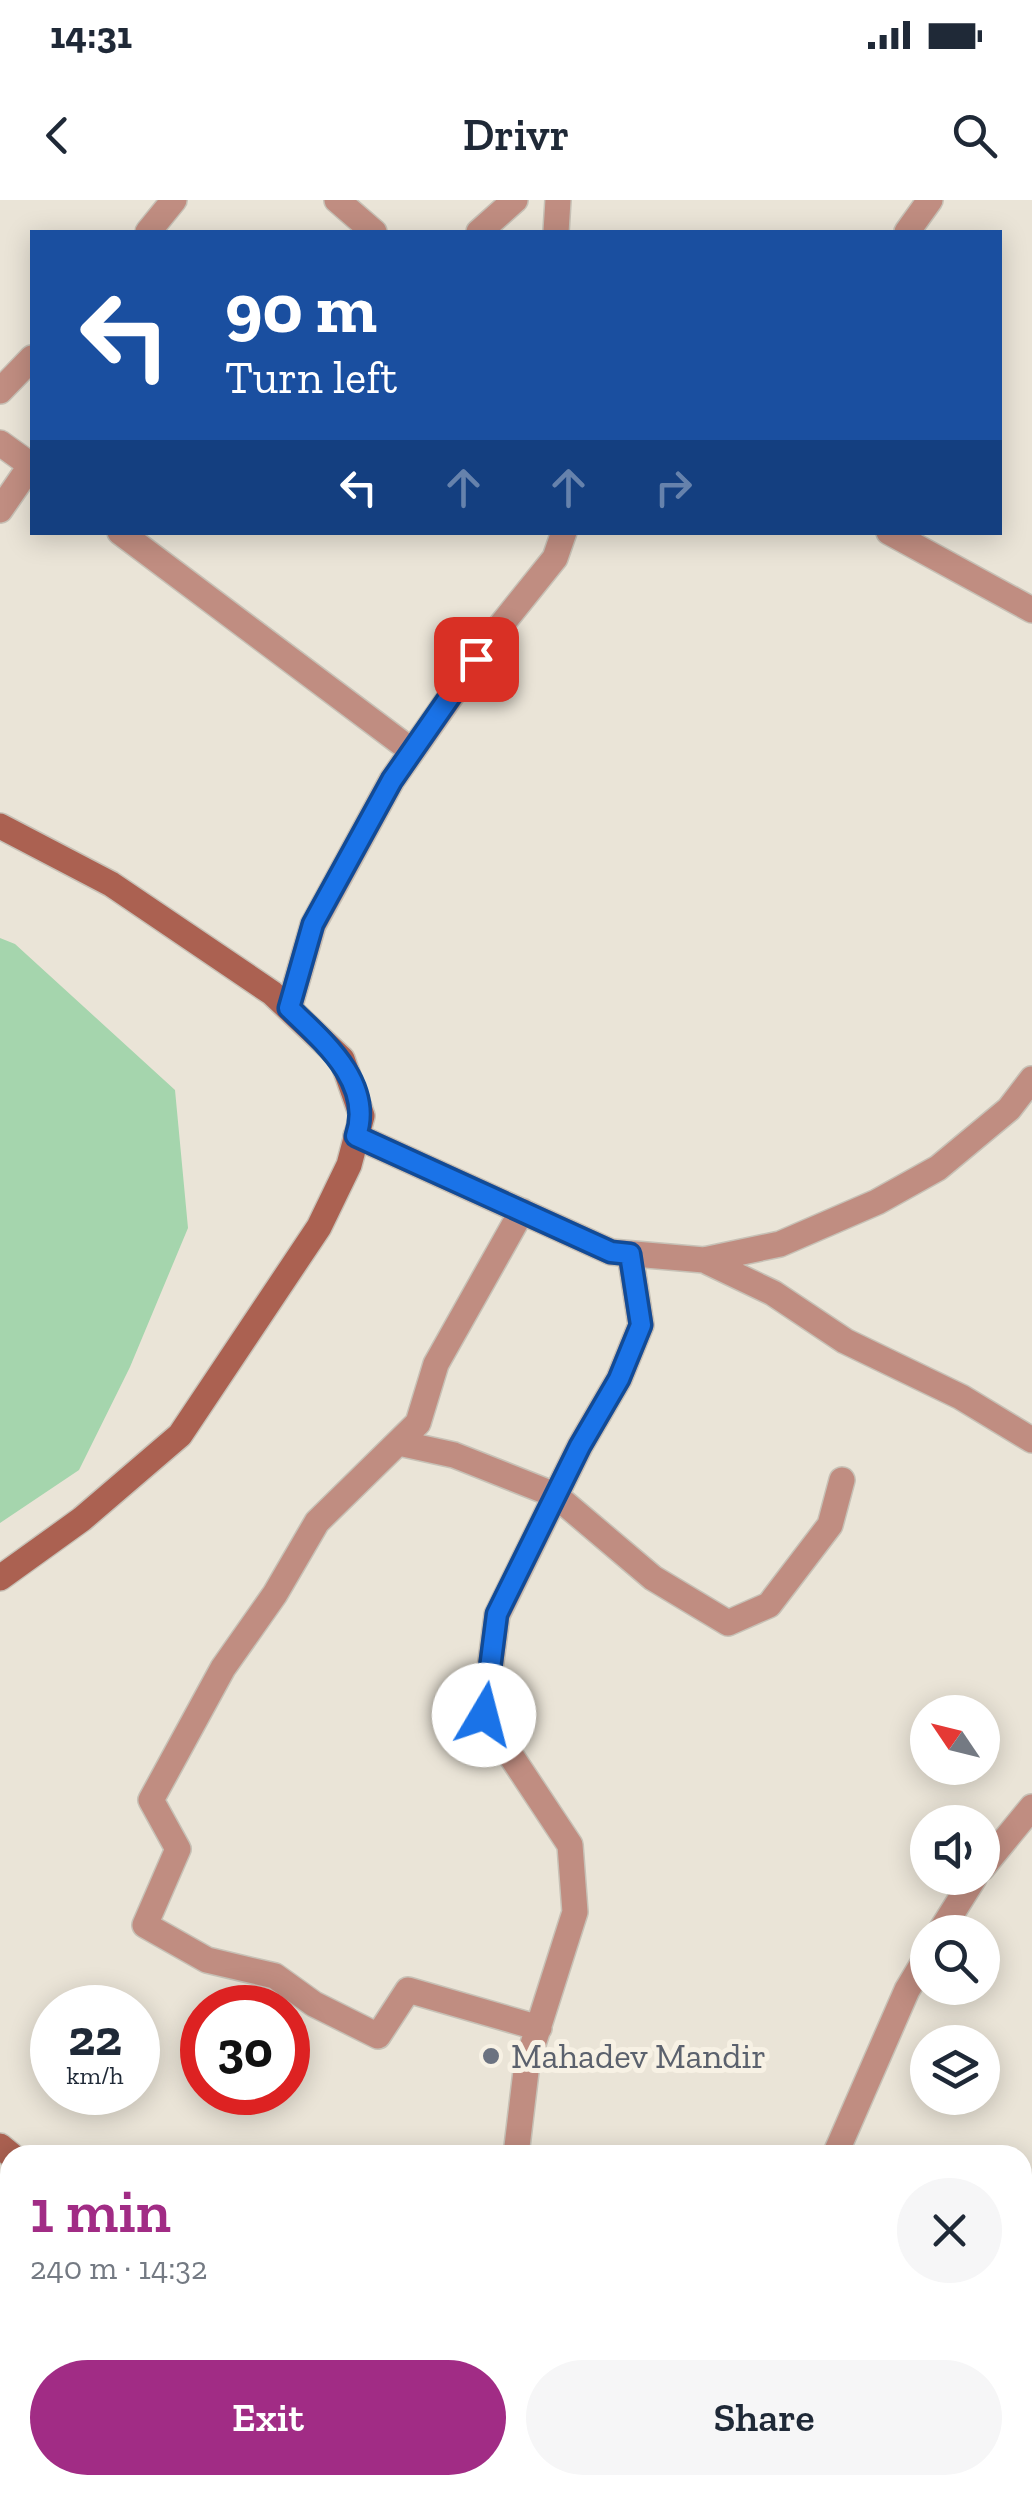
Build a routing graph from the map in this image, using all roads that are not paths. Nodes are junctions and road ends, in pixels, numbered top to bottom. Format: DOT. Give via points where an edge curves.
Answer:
graph roads {
  1 [pos="174,200"];
  2 [pos="338,200"];
  3 [pos="515,200"];
  4 [pos="558,200"];
  5 [pos="930,200"];
  6 [pos="150,230"];
  7 [pos="372,230"];
  8 [pos="481,230"];
  9 [pos="556,230"];
  10 [pos="909,230"];
  11 [pos="30,360"];
  12 [pos="0,391"];
  13 [pos="0,443"];
  14 [pos="30,464"];
  15 [pos="30,468"];
  16 [pos="0,510"];
  17 [pos="563,535"];
  18 [pos="894,535"];
  19 [pos="153,542"];
  20 [pos="1032,610"];
  21 [pos="412,750"];
  22 [pos="0,826"];
  23 [pos="289,1008"];
  24 [pos="1032,1079"];
  25 [pos="356,1136"];
  26 [pos="522,1211"];
  27 [pos="630,1254"];
  28 [pos="704,1260"];
  29 [pos="1032,1440"];
  30 [pos="398,1442"];
  31 [pos="842,1480"];
  32 [pos="556,1495"];
  33 [pos="0,1578"];
  34 [pos="1032,1807"];
  35 [pos="1000,1846"];
  36 [pos="910,1985"];
  37 [pos="539,2028"];
  38 [pos="517,2145"];
  39 [pos="839,2145"];
  1 -- 6 [label="street"];
  2 -- 7 [label="street"];
  3 -- 8 [label="street"];
  4 -- 9 [label="street"];
  5 -- 10 [label="street"];
  11 -- 12 [label="street"];
  13 -- 14 [label="street"];
  15 -- 16 [label="street"];
  17 -- 21 [label="street" via="555,558"];
  18 -- 20 [label="street"];
  19 -- 21 [label="street"];
  21 -- 23 [label="street" via="313,924"];
  22 -- 23 [label="street" via="111,884"];
  23 -- 25 [label="street" via="342,1060 362,1116"];
  24 -- 28 [label="street" via="1009,1109 938,1168 877,1202 780,1244"];
  25 -- 26 [label="street"];
  25 -- 33 [label="street" via="319,1227 180,1435"];
  26 -- 27 [label="street" via="611,1252"];
  26 -- 30 [label="street" via="436,1364 418,1423"];
  27 -- 28 [label="street"];
  27 -- 32 [label="street" via="641,1325"];
  28 -- 29 [label="street"];
  30 -- 32 [label="street" via="454,1454"];
  30 -- 37 [label="street" via="318,1522 223,1668 151,1800 178,1850 145,1925 207,1960 275,1976 378,2036 408,1990"];
  31 -- 32 [label="street" via="830,1525 769,1606 728,1624 653,1578"];
  32 -- 37 [label="street" via="497,1614 484,1715 570,1845 574,1912"];
  34 -- 35 [label="street"];
  36 -- 39 [label="street"];
  37 -- 38 [label="street" via="519,2104"];
}
